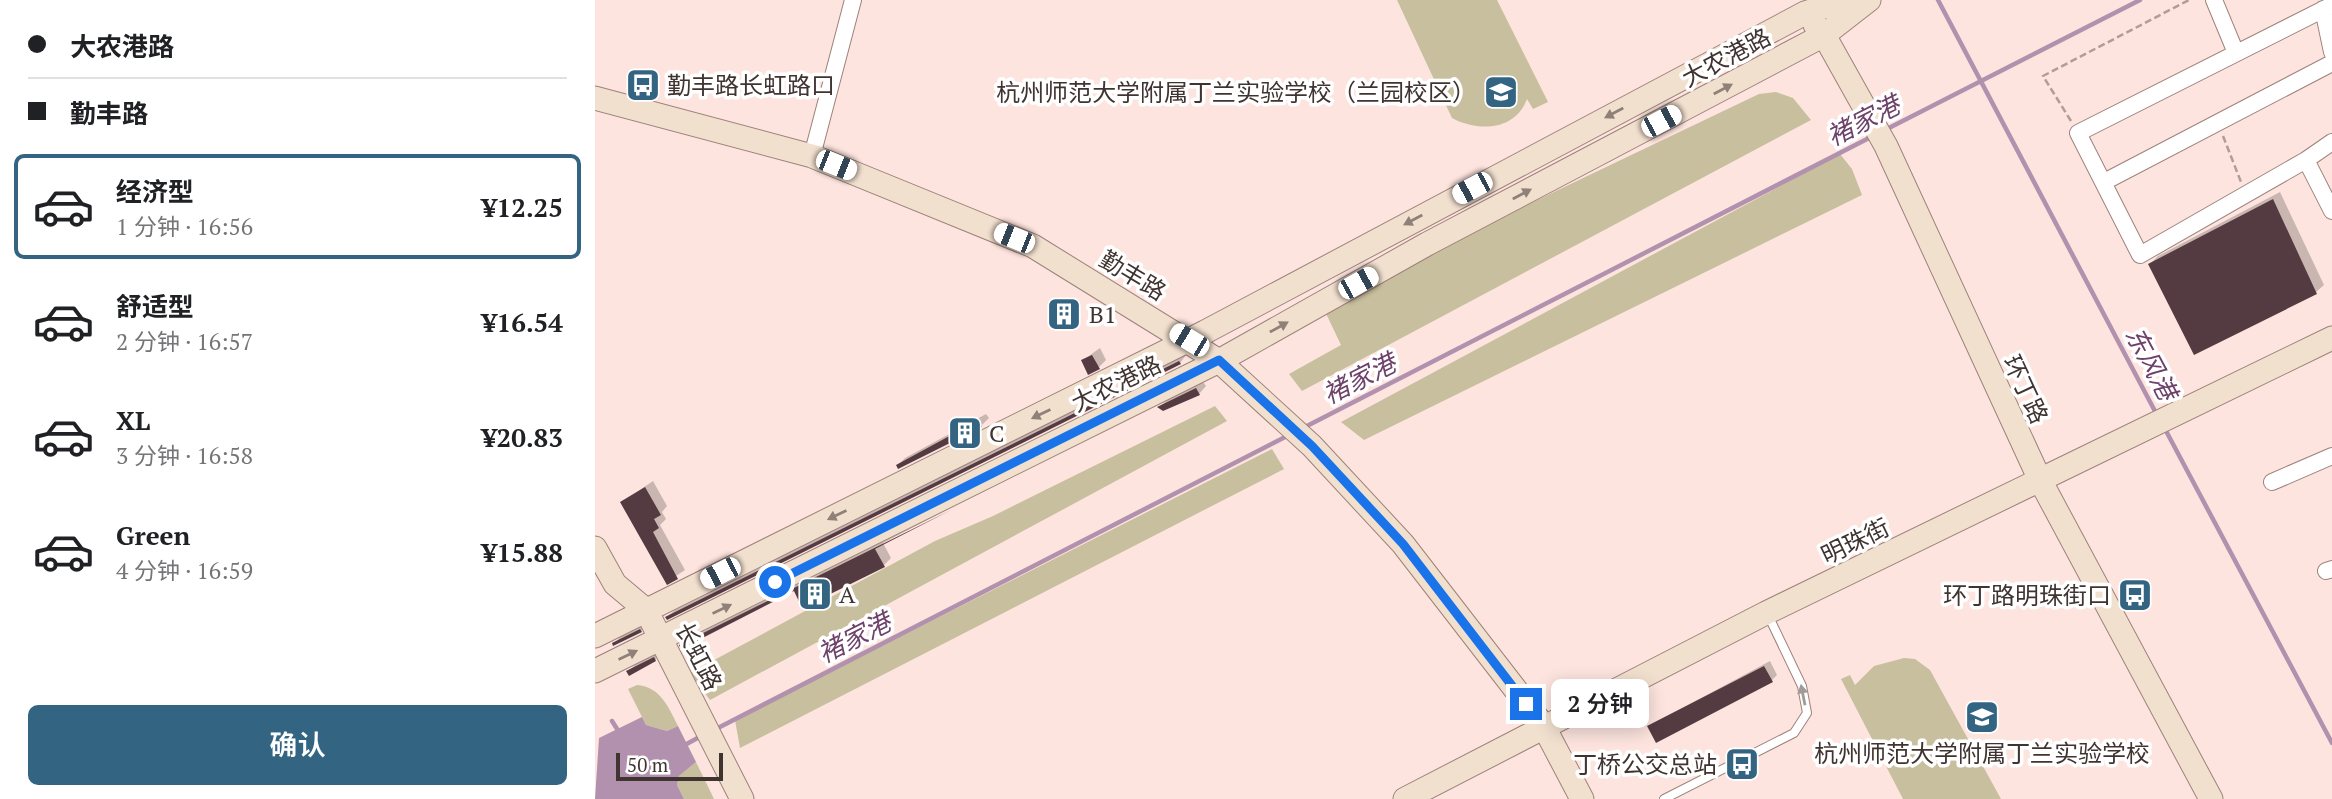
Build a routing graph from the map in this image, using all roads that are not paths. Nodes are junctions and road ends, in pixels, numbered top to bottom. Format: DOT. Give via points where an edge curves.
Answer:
graph roads {
  1 [pos="853,0"];
  2 [pos="1845,0"];
  3 [pos="1869,0"];
  4 [pos="2214,0"];
  5 [pos="1801,7"];
  6 [pos="2328,7"];
  7 [pos="1824,35"];
  8 [pos="2332,52"];
  9 [pos="2236,53"];
  10 [pos="2332,63"];
  11 [pos="595,98"];
  12 [pos="2332,142"];
  13 [pos="812,156"];
  14 [pos="2306,160"];
  15 [pos="2104,182"];
  16 [pos="2332,211"];
  17 [pos="2332,338"];
  18 [pos="1189,340"];
  19 [pos="1219,360"];
  20 [pos="2332,456"];
  21 [pos="2040,480"];
  22 [pos="2272,482"];
  23 [pos="595,548"];
  24 [pos="646,610"];
  25 [pos="1766,613"];
  26 [pos="595,636"];
  27 [pos="661,639"];
  28 [pos="595,671"];
  29 [pos="1542,725"];
  30 [pos="742,799"];
  31 [pos="1405,799"];
  32 [pos="1582,799"];
  33 [pos="1664,799"];
  34 [pos="2211,799"];
  1 -- 13 [label="street"];
  2 -- 5 [label="main road, 大农港路"];
  3 -- 7 [label="main road, 大农港路"];
  4 -- 9 [label="street"];
  5 -- 7 [label="main road, 环丁路"];
  5 -- 18 [label="main road, 大农港路, one-way"];
  6 -- 8 [label="street"];
  6 -- 9 [label="street"];
  19 -- 7 [label="main road, 大农港路, one-way" via="1427,244"];
  7 -- 21 [label="main road, 环丁路" via="1886,146"];
  9 -- 15 [label="street" via="2078,133"];
  10 -- 15 [label="street"];
  11 -- 13 [label="main road, 勤丰路"];
  12 -- 14 [label="street"];
  13 -- 18 [label="main road, 勤丰路" via="1033,246"];
  14 -- 15 [label="street" via="2140,255"];
  14 -- 16 [label="street"];
  17 -- 21 [label="main road, 明珠街"];
  18 -- 19 [label="main road, 勤丰路"];
  18 -- 24 [label="main road, 大农港路, one-way"];
  27 -- 19 [label="main road, 大农港路, one-way"];
  19 -- 29 [label="main road, 勤丰路" via="1312,446 1403,544"];
  20 -- 22 [label="street"];
  21 -- 25 [label="main road, 明珠街"];
  21 -- 34 [label="main road, 环丁路"];
  23 -- 24 [label="main road, 长虹路" via="615,583"];
  24 -- 26 [label="main road, 大农港路"];
  24 -- 27 [label="main road, 长虹路"];
  25 -- 29 [label="main road, 明珠街"];
  33 -- 25 [label="lane, one-way" via="1794,733 1807,713 1803,685"];
  28 -- 27 [label="main road, 大农港路, one-way"];
  27 -- 30 [label="main road, 长虹路"];
  29 -- 31 [label="main road, 明珠街"];
  29 -- 32 [label="main road, 勤丰路"];
}
